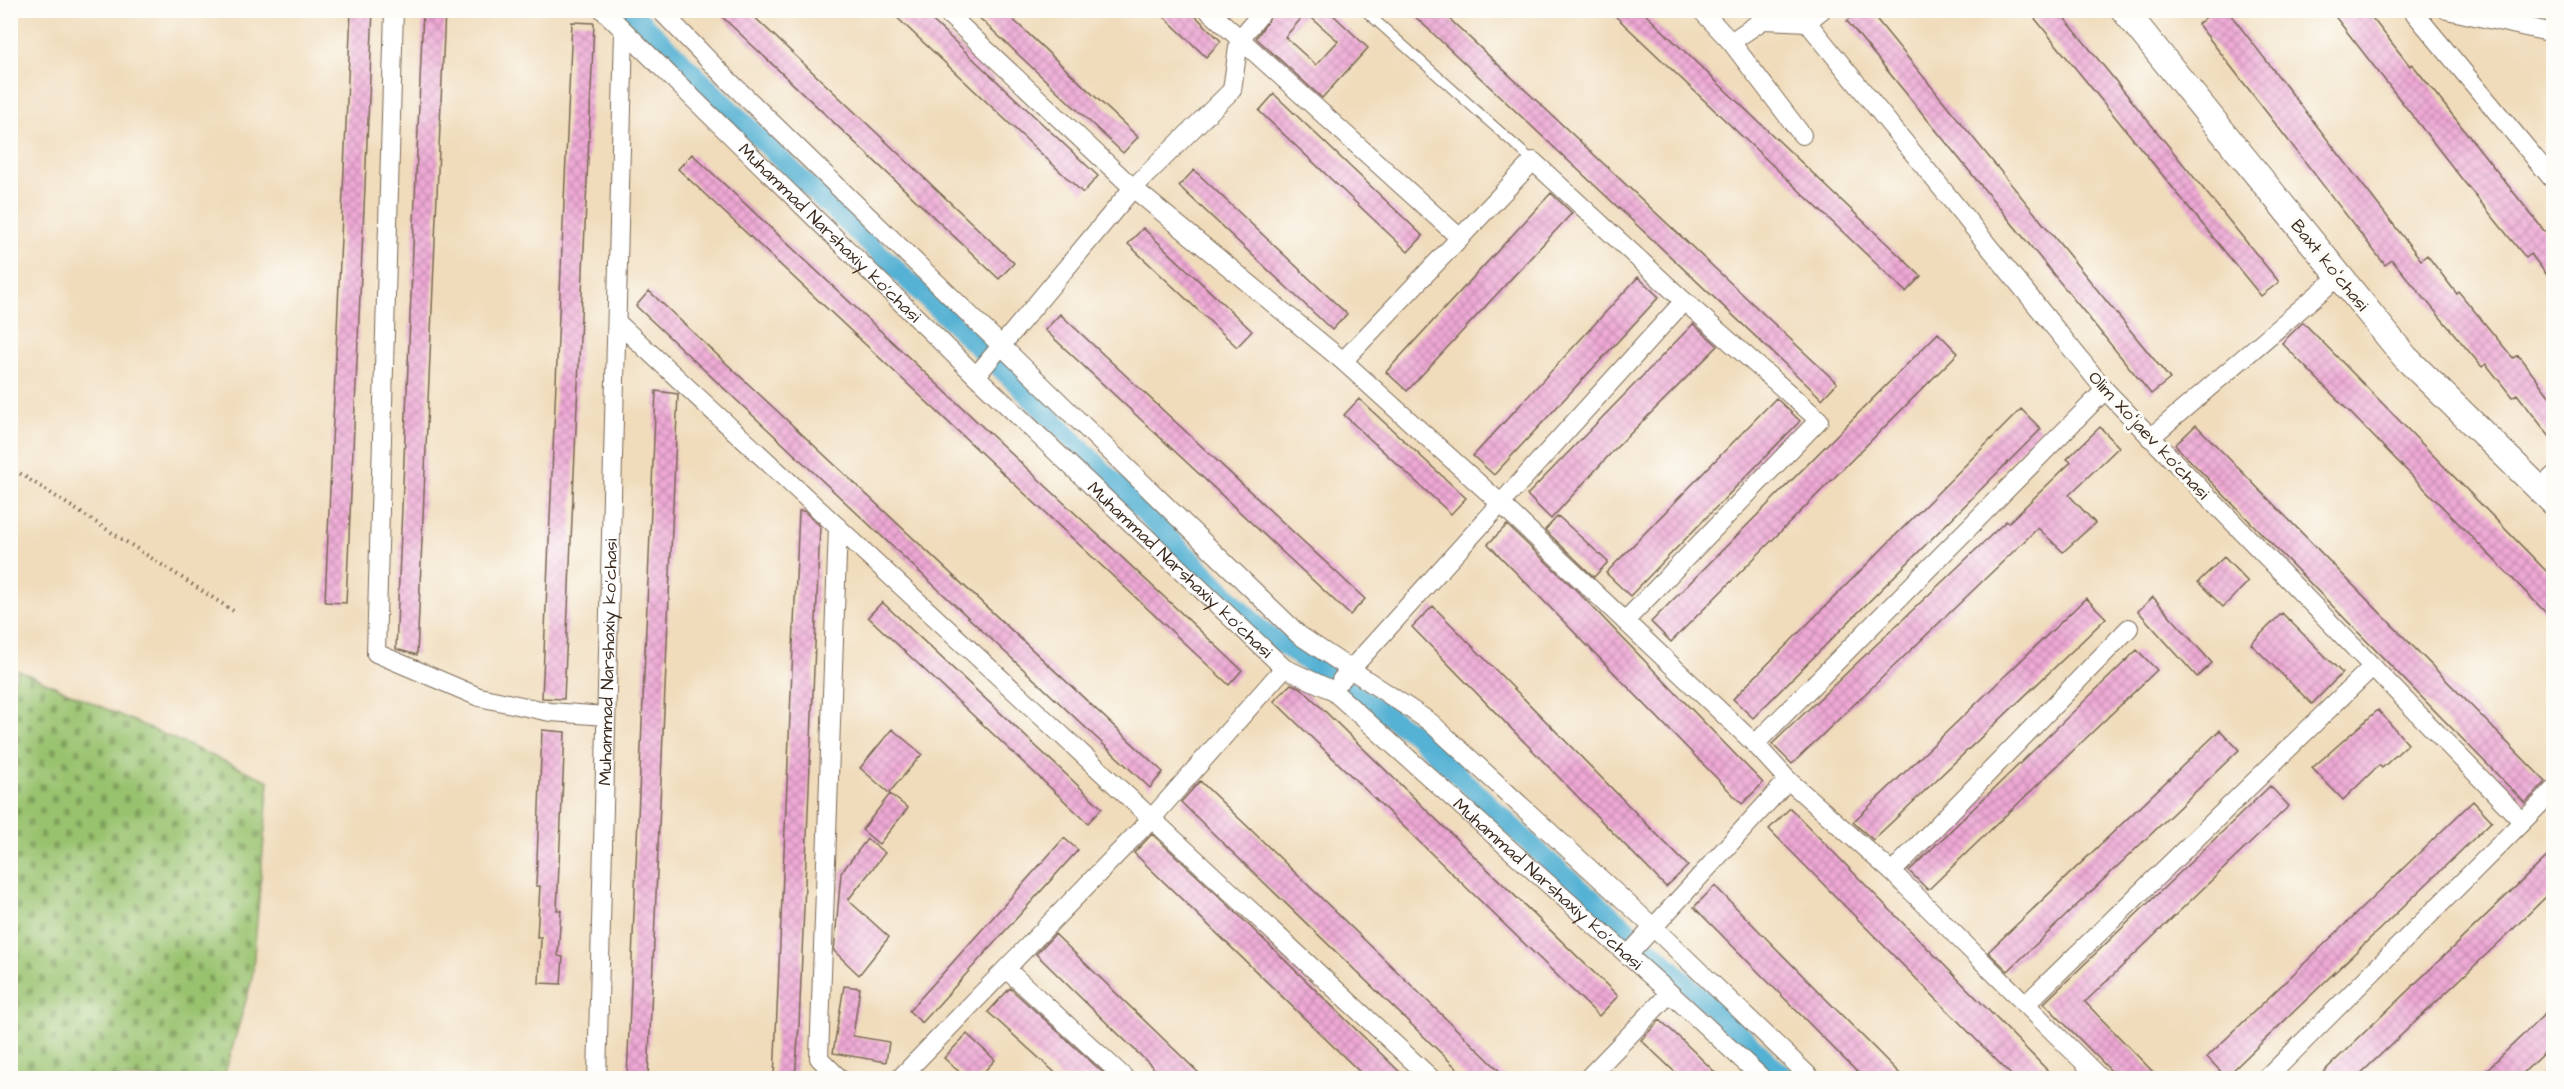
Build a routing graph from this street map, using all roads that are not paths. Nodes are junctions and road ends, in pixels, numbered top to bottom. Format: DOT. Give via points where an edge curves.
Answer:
graph roads {
  1 [pos="394,10"];
  2 [pos="603,10"];
  3 [pos="660,10"];
  4 [pos="944,10"];
  5 [pos="1208,10"];
  6 [pos="1264,10"];
  7 [pos="1364,10"];
  8 [pos="1701,10"];
  9 [pos="1822,10"];
  10 [pos="2124,10"];
  11 [pos="2412,10"];
  12 [pos="2447,10"];
  13 [pos="1807,22"];
  14 [pos="624,31"];
  15 [pos="2553,33"];
  16 [pos="1239,40"];
  17 [pos="1731,42"];
  18 [pos="1802,135"];
  19 [pos="1533,161"];
  20 [pos="2553,181"];
  21 [pos="1133,188"];
  22 [pos="1460,238"];
  23 [pos="2339,276"];
  24 [pos="1684,301"];
  25 [pos="618,323"];
  26 [pos="1000,346"];
  27 [pos="1343,361"];
  28 [pos="976,376"];
  29 [pos="2105,390"];
  30 [pos="2150,438"];
  31 [pos="2549,489"];
  32 [pos="1499,502"];
  33 [pos="838,527"];
  34 [pos="1625,621"];
  35 [pos="2129,628"];
  36 [pos="2372,667"];
  37 [pos="1284,668"];
  38 [pos="1349,671"];
  39 [pos="1332,690"];
  40 [pos="606,716"];
  41 [pos="1755,744"];
  42 [pos="1788,780"];
  43 [pos="2553,790"];
  44 [pos="1152,818"];
  45 [pos="2521,820"];
  46 [pos="1892,872"];
  47 [pos="1653,927"];
  48 [pos="1628,955"];
  49 [pos="1006,969"];
  50 [pos="1670,993"];
  51 [pos="2025,1005"];
  52 [pos="2553,1074"];
  53 [pos="597,1078"];
  54 [pos="839,1078"];
  55 [pos="900,1078"];
  56 [pos="1125,1078"];
  57 [pos="1431,1078"];
  58 [pos="1588,1078"];
  59 [pos="1762,1078"];
  60 [pos="1811,1078"];
  61 [pos="2100,1078"];
  62 [pos="2267,1078"];
  63 [pos="2549,1078"];
  1 -- 40 [label="street" via="376,653 479,697 550,712"];
  2 -- 14 [label="street, Muhammad Narshaxiy ko'chasi"];
  3 -- 26 [label="street"];
  4 -- 21 [label="street"];
  5 -- 16 [label="street"];
  6 -- 16 [label="street"];
  7 -- 19 [label="lane"];
  8 -- 17 [label="street"];
  9 -- 13 [label="street"];
  10 -- 23 [label="main road, Baxt koʻchasi"];
  11 -- 20 [label="street"];
  12 -- 15 [label="street"];
  13 -- 17 [label="street" via="1763,20"];
  13 -- 29 [label="street, Olim Xoʻjaev ko'chasi"];
  14 -- 25 [label="street, Muhammad Narshaxiy ko'chasi"];
  14 -- 28 [label="street, Muhammad Narshaxiy ko'chasi"];
  16 -- 21 [label="street" via="1232,90"];
  16 -- 22 [label="street"];
  17 -- 18 [label="street"];
  19 -- 22 [label="street"];
  19 -- 24 [label="street"];
  21 -- 26 [label="street"];
  21 -- 27 [label="street"];
  22 -- 27 [label="street"];
  23 -- 30 [label="street"];
  23 -- 31 [label="main road, Baxt koʻchasi" via="2405,357"];
  24 -- 32 [label="street"];
  24 -- 34 [label="street" via="1819,420"];
  25 -- 33 [label="street"];
  25 -- 40 [label="street, Muhammad Narshaxiy ko'chasi"];
  26 -- 28 [label="street"];
  26 -- 38 [label="street" via="1299,635"];
  27 -- 32 [label="street"];
  28 -- 37 [label="street, Muhammad Narshaxiy ko'chasi"];
  29 -- 30 [label="street, Olim Xoʻjaev ko'chasi"];
  29 -- 41 [label="street"];
  30 -- 36 [label="street, Olim Xoʻjaev ko'chasi"];
  32 -- 34 [label="street"];
  32 -- 38 [label="street"];
  33 -- 44 [label="street"];
  33 -- 54 [label="street" via="819,1058"];
  34 -- 41 [label="street"];
  35 -- 46 [label="street"];
  36 -- 45 [label="street, Olim Xoʻjaev ko'chasi"];
  36 -- 51 [label="street"];
  37 -- 39 [label="street, Muhammad Narshaxiy ko'chasi"];
  37 -- 44 [label="street"];
  38 -- 39 [label="street"];
  38 -- 47 [label="street" via="1430,722"];
  39 -- 48 [label="street, Muhammad Narshaxiy ko'chasi"];
  40 -- 53 [label="street, Muhammad Narshaxiy ko'chasi"];
  41 -- 42 [label="street"];
  42 -- 46 [label="street"];
  42 -- 47 [label="street"];
  43 -- 45 [label="street"];
  44 -- 49 [label="street"];
  44 -- 57 [label="street"];
  45 -- 62 [label="street"];
  46 -- 51 [label="street"];
  47 -- 48 [label="street"];
  47 -- 60 [label="street"];
  48 -- 50 [label="street, Muhammad Narshaxiy ko'chasi"];
  49 -- 55 [label="street"];
  49 -- 56 [label="street"];
  50 -- 58 [label="street"];
  50 -- 59 [label="street, Muhammad Narshaxiy ko'chasi"];
  51 -- 61 [label="street"];
  52 -- 63 [label="street"];
}
